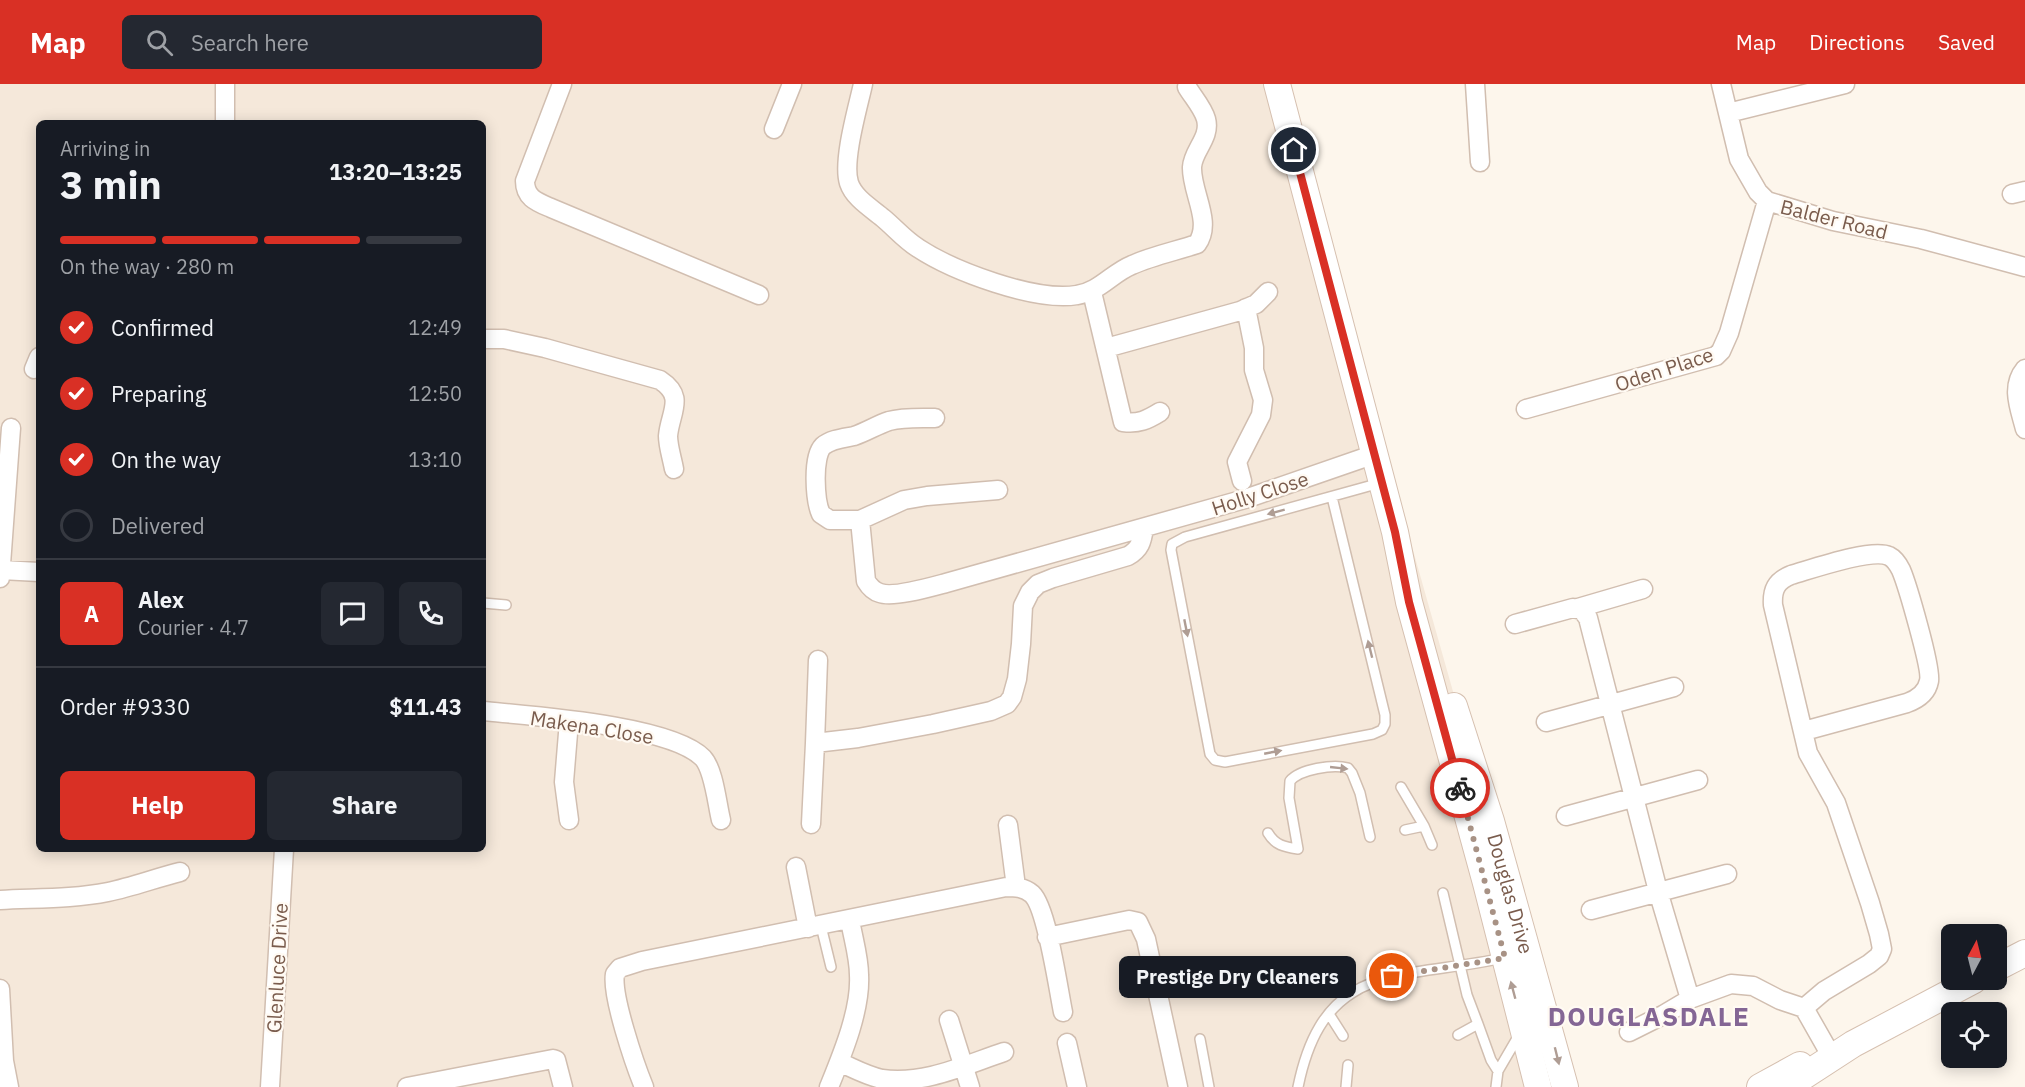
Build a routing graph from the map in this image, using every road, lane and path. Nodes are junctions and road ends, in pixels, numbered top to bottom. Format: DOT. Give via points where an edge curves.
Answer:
graph roads {
  1 [pos="225,84"];
  2 [pos="562,84"];
  3 [pos="792,84"];
  4 [pos="862,84"];
  5 [pos="1277,84"];
  6 [pos="1475,84"];
  7 [pos="1720,84"];
  8 [pos="1845,84"];
  9 [pos="1187,87"];
  10 [pos="1728,113"];
  11 [pos="225,120"];
  12 [pos="774,129"];
  13 [pos="1480,162"];
  14 [pos="1767,201"];
  15 [pos="2025,267"];
  16 [pos="1092,292"];
  17 [pos="1268,292"];
  18 [pos="759,295"];
  19 [pos="1246,308"];
  20 [pos="486,339"];
  21 [pos="1106,348"];
  22 [pos="2025,369"];
  23 [pos="1526,409"];
  24 [pos="1160,412"];
  25 [pos="935,418"];
  26 [pos="11,428"];
  27 [pos="2025,429"];
  28 [pos="1375,454"];
  29 [pos="674,468"];
  30 [pos="1242,481"];
  31 [pos="1382,482"];
  32 [pos="998,490"];
  33 [pos="1332,497"];
  34 [pos="860,520"];
  35 [pos="1144,528"];
  36 [pos="1,570"];
  37 [pos="36,572"];
  38 [pos="0,578"];
  39 [pos="1643,590"];
  40 [pos="486,603"];
  41 [pos="506,605"];
  42 [pos="1578,608"];
  43 [pos="1515,624"];
  44 [pos="818,660"];
  45 [pos="1674,687"];
  46 [pos="1610,706"];
  47 [pos="486,711"];
  48 [pos="569,721"];
  49 [pos="1546,722"];
  50 [pos="1804,731"];
  51 [pos="815,743"];
  52 [pos="1698,780"];
  53 [pos="1401,787"];
  54 [pos="1634,797"];
  55 [pos="1566,816"];
  56 [pos="569,820"];
  57 [pos="721,820"];
  58 [pos="811,824"];
  59 [pos="1008,825"];
  60 [pos="1424,826"];
  61 [pos="1405,830"];
  62 [pos="1268,832"];
  63 [pos="1370,837"];
  64 [pos="1432,844"];
  65 [pos="284,852"];
  66 [pos="796,867"];
  67 [pos="180,872"];
  68 [pos="1727,874"];
  69 [pos="1017,886"];
  70 [pos="1658,891"];
  71 [pos="1443,893"];
  72 [pos="0,900"];
  73 [pos="1591,910"];
  74 [pos="850,920"];
  75 [pos="815,927"];
  76 [pos="1047,937"];
  77 [pos="2025,953"];
  78 [pos="1517,956"];
  79 [pos="2007,962"];
  80 [pos="1461,966"];
  81 [pos="831,967"];
  82 [pos="0,989"];
  83 [pos="1955,990"];
  84 [pos="1690,999"];
  85 [pos="1804,1008"];
  86 [pos="1063,1012"];
  87 [pos="1329,1014"];
  88 [pos="949,1020"];
  89 [pos="1478,1024"];
  90 [pos="1523,1027"];
  91 [pos="1629,1032"];
  92 [pos="1458,1035"];
  93 [pos="1342,1036"];
  94 [pos="1200,1038"];
  95 [pos="1067,1043"];
  96 [pos="1004,1052"];
  97 [pos="1830,1055"];
  98 [pos="839,1062"];
  99 [pos="963,1065"];
  100 [pos="1348,1065"];
  101 [pos="1498,1071"];
  102 [pos="9,1087"];
  103 [pos="270,1087"];
  104 [pos="407,1087"];
  105 [pos="564,1087"];
  106 [pos="644,1087"];
  107 [pos="829,1087"];
  108 [pos="970,1087"];
  109 [pos="1077,1087"];
  110 [pos="1179,1087"];
  111 [pos="1209,1087"];
  112 [pos="1298,1087"];
  113 [pos="1346,1087"];
  114 [pos="1496,1087"];
  115 [pos="1538,1087"];
  116 [pos="1565,1087"];
  117 [pos="1760,1087"];
  118 [pos="1787,1087"];
  1 -- 11 [label="street"];
  2 -- 18 [label="street" via="525,181 529,196"];
  3 -- 12 [label="street"];
  4 -- 16 [label="street" via="847,172 858,197 916,247 950,266 1042,294 1066,297"];
  5 -- 28 [label="street, Douglas Drive"];
  6 -- 13 [label="street"];
  7 -- 10 [label="street, Balder Road"];
  8 -- 10 [label="street"];
  9 -- 16 [label="street" via="1206,119 1207,130 1192,168 1202,238 1197,244 1133,264"];
  10 -- 14 [label="street, Balder Road" via="1739,159 1754,187"];
  14 -- 15 [label="street, Balder Road" via="1833,221"];
  14 -- 23 [label="street, Oden Place" via="1729,333 1716,356"];
  16 -- 21 [label="street"];
  17 -- 19 [label="street"];
  19 -- 21 [label="street"];
  19 -- 30 [label="street" via="1254,370 1263,400 1261,415 1237,462"];
  20 -- 29 [label="street" via="545,348 660,380 675,400 668,438"];
  21 -- 24 [label="street" via="1123,422 1144,422"];
  22 -- 27 [label="street" via="2018,380 2017,394"];
  25 -- 34 [label="street" via="887,422 822,447 816,480 821,514 830,520"];
  26 -- 36 [label="street"];
  28 -- 31 [label="street, Douglas Drive"];
  28 -- 35 [label="street, Holly Close" via="1245,499"];
  31 -- 33 [label="lane"];
  31 -- 78 [label="street, Douglas Drive" via="1409,602 1475,843"];
  32 -- 34 [label="street" via="904,500"];
  33 -- 33 [label="lane, one-way" via="1185,537 1172,544 1210,754 1215,760 1225,762 1372,734 1384,727 1377,677"];
  34 -- 35 [label="street, Holly Close" via="866,581 884,594 919,590"];
  35 -- 51 [label="street" via="1139,548 1128,556 1053,578 1030,592 1023,606 1017,679 1007,704 933,724"];
  36 -- 37 [label="street"];
  36 -- 38 [label="street"];
  39 -- 42 [label="street"];
  40 -- 41 [label="lane"];
  42 -- 43 [label="street"];
  42 -- 46 [label="street" via="1589,623"];
  44 -- 51 [label="street"];
  45 -- 46 [label="street"];
  46 -- 49 [label="street"];
  46 -- 54 [label="street"];
  47 -- 48 [label="street, Makena Close"];
  48 -- 56 [label="street" via="564,782"];
  48 -- 57 [label="street, Makena Close" via="654,736 694,752 708,767"];
  50 -- 50 [label="street" via="1773,605 1776,586 1791,575 1867,554 1891,557 1901,571 1930,670 1927,688 1908,703"];
  50 -- 85 [label="street" via="1810,759 1836,803 1882,949 1869,964"];
  51 -- 58 [label="street"];
  52 -- 54 [label="street"];
  53 -- 60 [label="lane"];
  54 -- 55 [label="street"];
  54 -- 70 [label="street"];
  59 -- 69 [label="street"];
  60 -- 61 [label="lane"];
  60 -- 64 [label="lane"];
  62 -- 63 [label="lane, one-way" via="1280,846 1298,849 1290,781 1298,774 1333,766 1348,768 1352,773"];
  65 -- 103 [label="street, Glenluce Drive"];
  66 -- 75 [label="street"];
  67 -- 72 [label="street" via="94,894"];
  68 -- 70 [label="street"];
  69 -- 74 [label="street"];
  69 -- 76 [label="street" via="1036,900"];
  70 -- 73 [label="street"];
  70 -- 84 [label="street"];
  71 -- 80 [label="lane"];
  74 -- 75 [label="street"];
  74 -- 98 [label="street" via="859,984"];
  75 -- 81 [label="lane"];
  75 -- 106 [label="street" via="642,961 617,971 614,978 619,1005"];
  76 -- 86 [label="street"];
  76 -- 110 [label="street" via="1129,920 1138,922 1146,939"];
  77 -- 79 [label="street"];
  78 -- 80 [label="lane"];
  90 -- 78 [label="street, Douglas Drive, one-way"];
  78 -- 116 [label="street, Douglas Drive, one-way"];
  80 -- 87 [label="lane" via="1392,976 1366,984 1342,998"];
  80 -- 89 [label="lane"];
  82 -- 102 [label="street"];
  83 -- 97 [label="street"];
  84 -- 85 [label="street" via="1724,986 1743,984"];
  84 -- 91 [label="street"];
  85 -- 97 [label="street"];
  87 -- 93 [label="lane"];
  87 -- 112 [label="lane" via="1308,1048"];
  88 -- 99 [label="street"];
  89 -- 92 [label="lane"];
  89 -- 101 [label="lane"];
  90 -- 101 [label="lane"];
  90 -- 115 [label="street, Douglas Drive"];
  94 -- 111 [label="lane"];
  95 -- 109 [label="street"];
  96 -- 99 [label="street"];
  97 -- 117 [label="street"];
  97 -- 118 [label="street"];
  98 -- 99 [label="street" via="874,1077 895,1080 919,1078"];
  98 -- 107 [label="street"];
  99 -- 108 [label="street"];
  100 -- 113 [label="lane"];
  101 -- 114 [label="lane"];
  104 -- 105 [label="street" via="550,1059 556,1060"];
}
